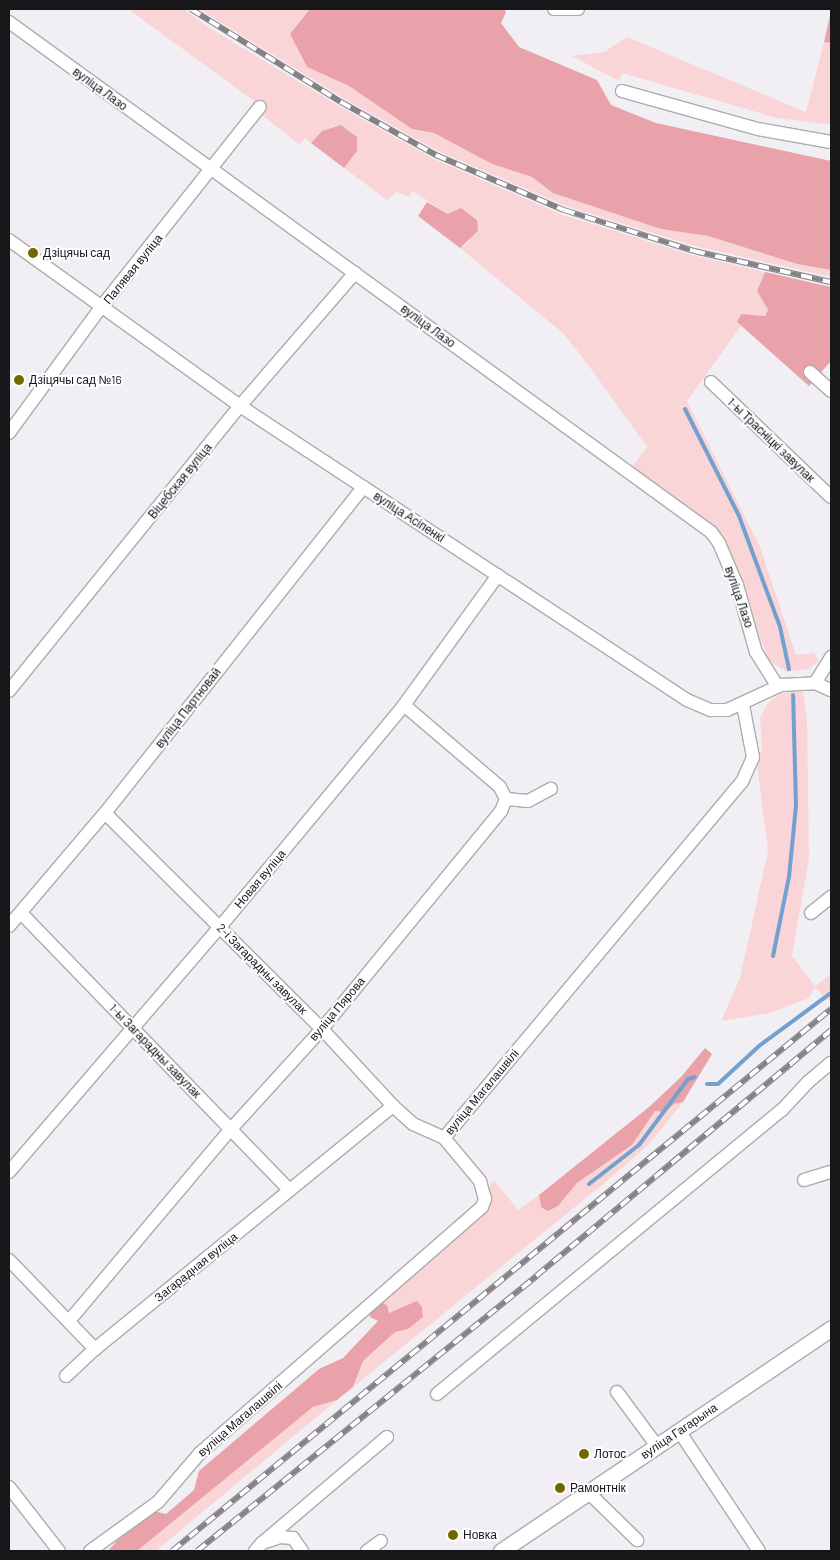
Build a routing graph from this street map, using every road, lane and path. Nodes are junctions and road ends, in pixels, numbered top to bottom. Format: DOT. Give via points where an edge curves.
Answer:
graph roads {
  1 [pos="554,9"];
  2 [pos="578,9"];
  3 [pos="9,22"];
  4 [pos="622,91"];
  5 [pos="260,107"];
  6 [pos="831,142"];
  7 [pos="212,171"];
  8 [pos="9,240"];
  9 [pos="355,273"];
  10 [pos="102,306"];
  11 [pos="810,372"];
  12 [pos="711,382"];
  13 [pos="831,391"];
  14 [pos="240,406"];
  15 [pos="9,433"];
  16 [pos="363,487"];
  17 [pos="831,497"];
  18 [pos="498,576"];
  19 [pos="831,657"];
  20 [pos="815,683"];
  21 [pos="777,686"];
  22 [pos="831,690"];
  23 [pos="9,691"];
  24 [pos="404,705"];
  25 [pos="743,705"];
  26 [pos="551,790"];
  27 [pos="506,799"];
  28 [pos="105,814"];
  29 [pos="831,897"];
  30 [pos="21,913"];
  31 [pos="811,913"];
  32 [pos="9,926"];
  33 [pos="220,927"];
  34 [pos="133,1027"];
  35 [pos="322,1029"];
  36 [pos="831,1063"];
  37 [pos="393,1106"];
  38 [pos="230,1130"];
  39 [pos="444,1138"];
  40 [pos="9,1172"];
  41 [pos="831,1172"];
  42 [pos="804,1180"];
  43 [pos="289,1190"];
  44 [pos="9,1260"];
  45 [pos="70,1321"];
  46 [pos="831,1328"];
  47 [pos="95,1349"];
  48 [pos="66,1376"];
  49 [pos="617,1392"];
  50 [pos="438,1394"];
  51 [pos="679,1431"];
  52 [pos="387,1437"];
  53 [pos="657,1446"];
  54 [pos="9,1487"];
  55 [pos="588,1492"];
  56 [pos="637,1540"];
  57 [pos="381,1541"];
  58 [pos="259,1547"];
  59 [pos="60,1551"];
  60 [pos="90,1551"];
  61 [pos="302,1551"];
  62 [pos="367,1551"];
  63 [pos="501,1551"];
  64 [pos="759,1551"];
  1 -- 2 [label="street"];
  3 -- 7 [label="street, вуліца Лазо"];
  4 -- 6 [label="street" via="758,129"];
  5 -- 7 [label="street, Палявая вуліца"];
  7 -- 9 [label="street, вуліца Лазо"];
  7 -- 10 [label="street, Палявая вуліца"];
  8 -- 10 [label="street, вуліца Асіпенкі"];
  9 -- 14 [label="street, Віцебская вуліца"];
  9 -- 21 [label="street, вуліца Лазо" via="711,532 737,585 756,652"];
  10 -- 14 [label="street, вуліца Асіпенкі"];
  10 -- 15 [label="street, Палявая вуліца"];
  11 -- 13 [label="street"];
  12 -- 17 [label="street, 1-ы Трасніцкі завулак"];
  14 -- 16 [label="street, вуліца Асіпенкі"];
  14 -- 23 [label="street, Віцебская вуліца"];
  16 -- 18 [label="street, вуліца Асіпенкі"];
  16 -- 28 [label="street, вуліца Партновай"];
  18 -- 24 [label="street, Новая вуліца"];
  18 -- 25 [label="street, вуліца Асіпенкі" via="686,700 711,710"];
  19 -- 20 [label="street"];
  20 -- 21 [label="street, вуліца Асіпенкі"];
  20 -- 22 [label="street, вуліца Асіпенкі"];
  21 -- 25 [label="street, вуліца Асіпенкі"];
  24 -- 27 [label="street" via="500,787"];
  24 -- 33 [label="street, Новая вуліца"];
  25 -- 39 [label="street, вуліца Магалашвілі" via="753,756 742,782"];
  26 -- 27 [label="street" via="528,801"];
  27 -- 35 [label="street, вуліца Пярова" via="502,811"];
  28 -- 30 [label="street, вуліца Партновай"];
  28 -- 33 [label="street, 2-і Загарадны завулак"];
  29 -- 31 [label="street"];
  30 -- 32 [label="street, вуліца Партновай"];
  30 -- 34 [label="street, 1-ы Загарадны завулак"];
  33 -- 34 [label="street, Новая вуліца"];
  33 -- 35 [label="street, 2-і Загарадны завулак"];
  34 -- 38 [label="street, 1-ы Загарадны завулак"];
  34 -- 40 [label="street, Новая вуліца"];
  35 -- 37 [label="street, 2-і Загарадны завулак"];
  35 -- 38 [label="street, вуліца Пярова"];
  36 -- 50 [label="street" via="782,1110"];
  37 -- 39 [label="street, 2-і Загарадны завулак" via="413,1124"];
  37 -- 43 [label="street, Загарадная вуліца"];
  38 -- 43 [label="street, 1-ы Загарадны завулак"];
  38 -- 45 [label="street, вуліца Пярова"];
  39 -- 60 [label="street, вуліца Магалашвілі" via="484,1189 482,1207 475,1216 200,1453 158,1502"];
  41 -- 42 [label="street"];
  43 -- 47 [label="street, Загарадная вуліца"];
  44 -- 45 [label="street"];
  45 -- 47 [label="street"];
  46 -- 51 [label="main road, вуліца Гагарына"];
  47 -- 48 [label="street, Загарадная вуліца"];
  49 -- 53 [label="street"];
  51 -- 53 [label="main road, вуліца Гагарына"];
  51 -- 64 [label="street"];
  52 -- 58 [label="street"];
  53 -- 55 [label="main road, вуліца Гагарына"];
  54 -- 59 [label="street"];
  55 -- 56 [label="street"];
  55 -- 63 [label="main road, вуліца Гагарына"];
  57 -- 62 [label="street"];
  58 -- 61 [label="street" via="280,1537 293,1538"];
}
